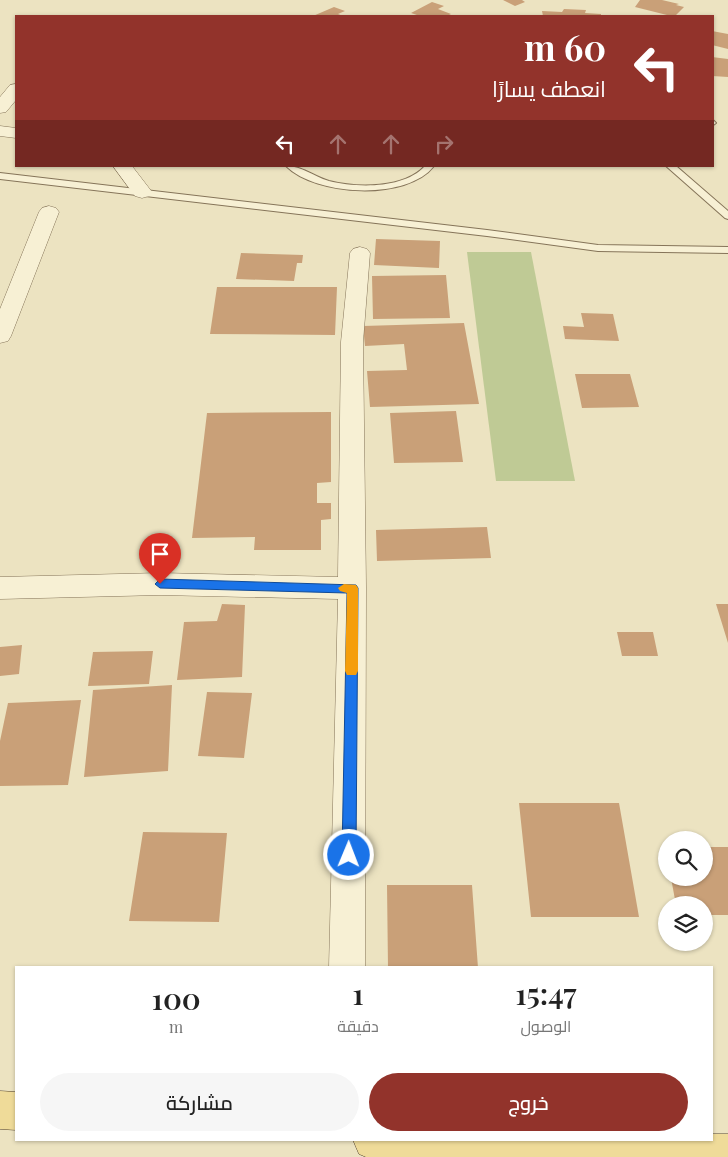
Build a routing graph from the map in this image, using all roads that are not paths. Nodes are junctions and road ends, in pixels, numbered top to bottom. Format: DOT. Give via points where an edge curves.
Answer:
graph roads {
  1 [pos="0,131"];
  2 [pos="15,133"];
  3 [pos="123,167"];
  4 [pos="292,167"];
  5 [pos="429,167"];
  6 [pos="671,167"];
  7 [pos="0,176"];
  8 [pos="142,192"];
  9 [pos="49,212"];
  10 [pos="728,216"];
  11 [pos="728,250"];
  12 [pos="360,253"];
  13 [pos="0,336"];
  14 [pos="0,588"];
  15 [pos="352,588"];
  16 [pos="348,966"];
  17 [pos="0,1110"];
  18 [pos="15,1111"];
  19 [pos="381,1141"];
  20 [pos="728,1154"];
  1 -- 2 [label="street"];
  3 -- 8 [label="street"];
  4 -- 5 [label="lane" via="335,185 391,187 426,173"];
  6 -- 10 [label="lane"];
  7 -- 8 [label="lane"];
  8 -- 11 [label="lane" via="566,245"];
  9 -- 13 [label="street"];
  12 -- 15 [label="street" via="352,342"];
  14 -- 15 [label="street" via="160,584"];
  15 -- 16 [label="street"];
  17 -- 18 [label="main road"];
  19 -- 20 [label="main road" via="464,1151"];
}
